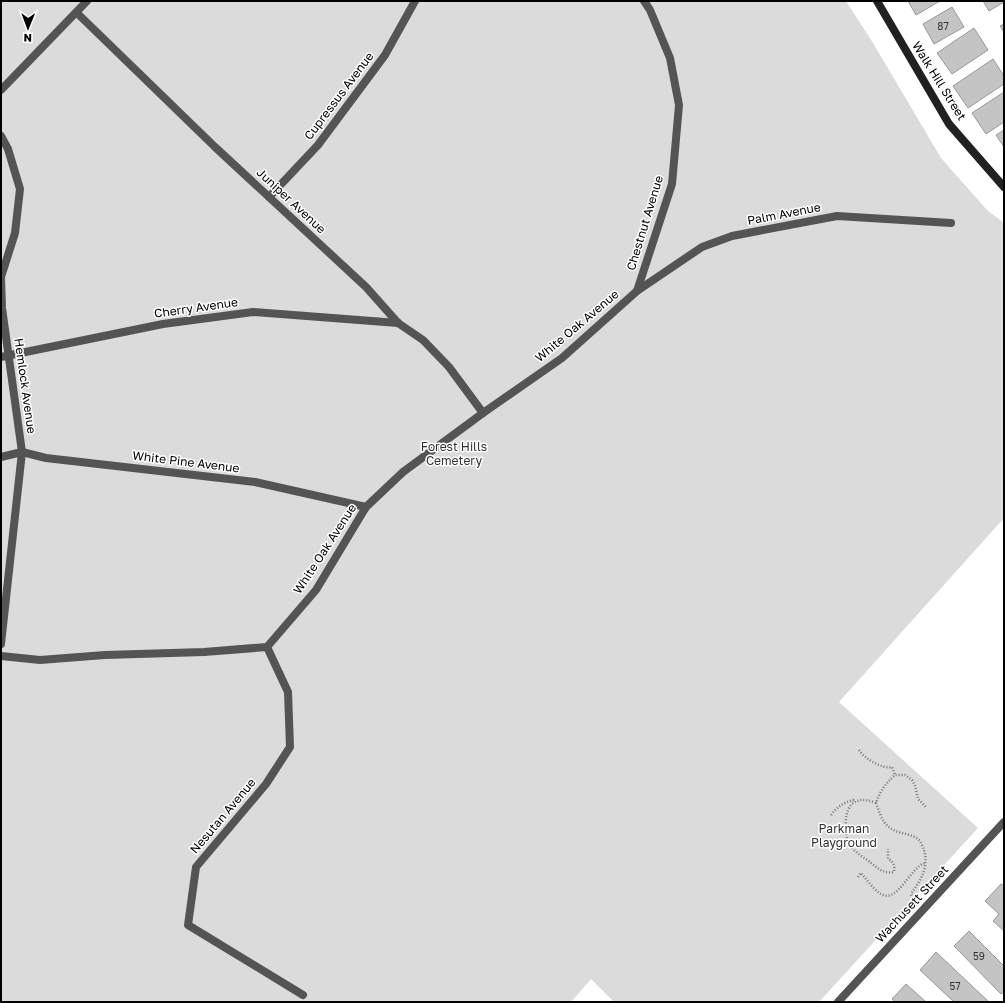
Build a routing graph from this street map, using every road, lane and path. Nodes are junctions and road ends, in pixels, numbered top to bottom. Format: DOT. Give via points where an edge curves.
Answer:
graph roads {
  1 [pos="87,1"];
  2 [pos="414,1"];
  3 [pos="644,1"];
  4 [pos="877,1"];
  5 [pos="77,12"];
  6 [pos="1,90"];
  7 [pos="1,136"];
  8 [pos="1004,187"];
  9 [pos="269,197"];
  10 [pos="951,223"];
  11 [pos="637,291"];
  12 [pos="398,323"];
  13 [pos="5,356"];
  14 [pos="483,413"];
  15 [pos="22,452"];
  16 [pos="1,457"];
  17 [pos="366,507"];
  18 [pos="1,644"];
  19 [pos="266,647"];
  20 [pos="1,656"];
  21 [pos="859,750"];
  22 [pos="895,775"];
  23 [pos="855,802"];
  24 [pos="876,803"];
  25 [pos="926,807"];
  26 [pos="831,815"];
  27 [pos="1004,822"];
  28 [pos="888,848"];
  29 [pos="925,863"];
  30 [pos="858,877"];
  31 [pos="914,901"];
  32 [pos="303,995"];
  33 [pos="838,1002"];
  1 -- 5 [label="street"];
  2 -- 9 [label="street, Cupressus Avenue" via="385,55 318,145"];
  3 -- 11 [label="street, Chestnut Avenue" via="670,58 679,105 672,184"];
  4 -- 8 [label="main road, Walk Hill Street" via="949,124"];
  5 -- 6 [label="street"];
  5 -- 9 [label="street, Juniper Avenue"];
  7 -- 13 [label="street, Hemlock Avenue" via="8,149 20,189 15,233 1,277"];
  9 -- 12 [label="street, Juniper Avenue" via="366,287"];
  10 -- 11 [label="street, Palm Avenue" via="837,216 732,236 702,247"];
  11 -- 14 [label="street, White Oak Avenue" via="562,358"];
  12 -- 13 [label="street, Cherry Avenue" via="254,312 163,324"];
  12 -- 14 [label="street, Juniper Avenue" via="423,340"];
  13 -- 15 [label="street, Hemlock Avenue"];
  14 -- 17 [label="street, White Oak Avenue" via="403,472"];
  15 -- 16 [label="street, White Pine Avenue"];
  15 -- 17 [label="street, White Pine Avenue" via="46,458 255,482"];
  15 -- 18 [label="street, Hemlock Avenue"];
  17 -- 19 [label="street, White Oak Avenue" via="316,590"];
  19 -- 20 [label="street" via="40,660"];
  19 -- 32 [label="street, Nesutan Avenue" via="288,692 290,747 266,784 196,867 188,925"];
  21 -- 22 [label="path" via="882,767 892,766"];
  22 -- 24 [label="path" via="883,788"];
  22 -- 25 [label="path" via="905,775 912,780 918,798"];
  23 -- 24 [label="path" via="861,799"];
  23 -- 26 [label="path" via="853,800 837,807"];
  23 -- 28 [label="path" via="849,808 845,821 850,845 875,866 889,873 894,872 894,863 888,858"];
  24 -- 29 [label="path" via="888,827 918,839 925,855"];
  27 -- 33 [label="street, Wachusett Street"];
  29 -- 30 [label="path" via="911,873 892,895 880,894 861,874"];
  29 -- 31 [label="path" via="923,875 911,894"];
}
